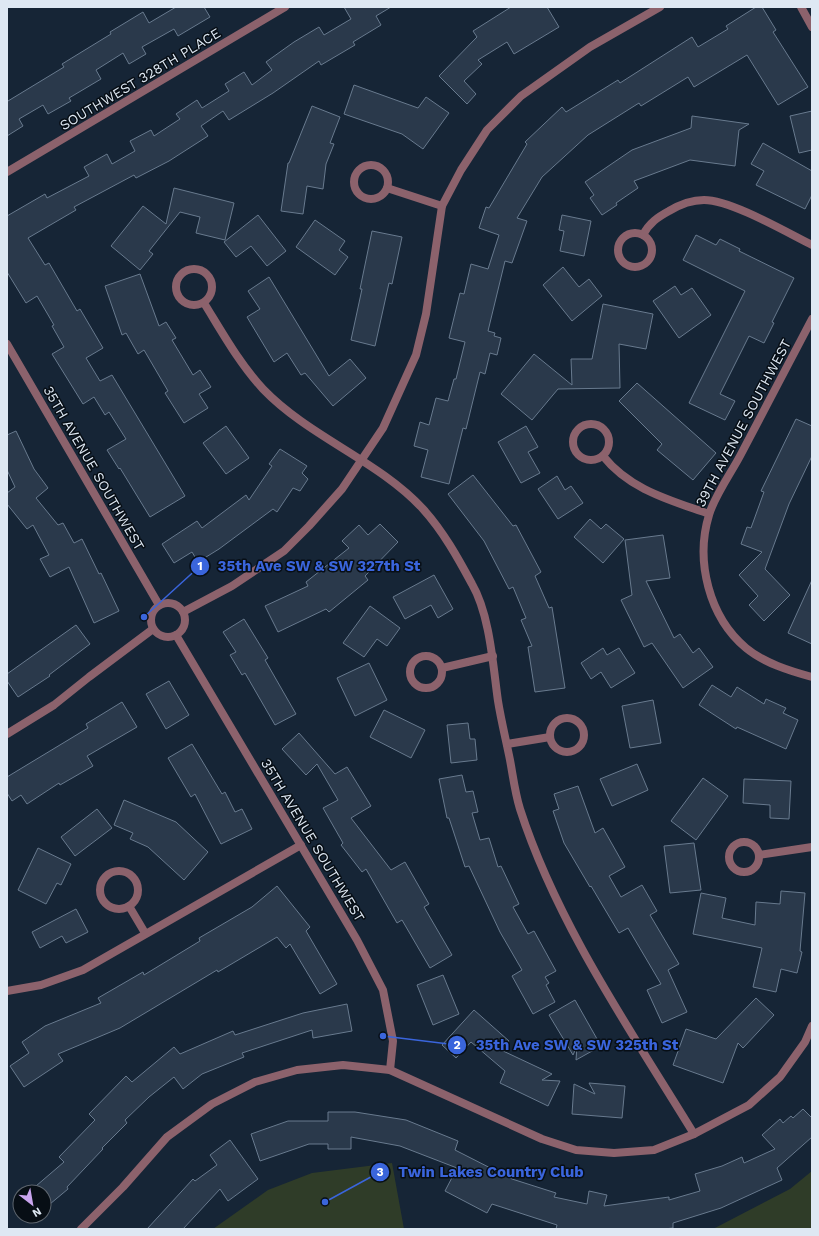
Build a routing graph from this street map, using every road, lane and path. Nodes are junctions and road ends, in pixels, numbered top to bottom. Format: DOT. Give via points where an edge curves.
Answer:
graph roads {
  1 [pos="285,7"];
  2 [pos="660,7"];
  3 [pos="800,7"];
  4 [pos="812,27"];
  5 [pos="7,172"];
  6 [pos="387,188"];
  7 [pos="442,206"];
  8 [pos="643,235"];
  9 [pos="812,245"];
  10 [pos="204,303"];
  11 [pos="812,319"];
  12 [pos="7,344"];
  13 [pos="603,456"];
  14 [pos="361,461"];
  15 [pos="709,514"];
  16 [pos="160,605"];
  17 [pos="183,612"];
  18 [pos="153,629"];
  19 [pos="176,635"];
  20 [pos="493,656"];
  21 [pos="442,668"];
  22 [pos="812,677"];
  23 [pos="7,734"];
  24 [pos="550,738"];
  25 [pos="507,744"];
  26 [pos="301,845"];
  27 [pos="812,847"];
  28 [pos="759,855"];
  29 [pos="129,906"];
  30 [pos="145,933"];
  31 [pos="7,991"];
  32 [pos="812,1026"];
  33 [pos="390,1070"];
  34 [pos="694,1134"];
  35 [pos="81,1229"];
  1 -- 5 [label="street, SOUTHWEST 328TH PLACE"];
  2 -- 7 [label="street" via="590,47 521,96 487,130"];
  3 -- 4 [label="street"];
  6 -- 6 [label="street" via="388,182 384,171 374,166 362,168 355,177 355,189 363,198 380,197"];
  6 -- 7 [label="street"];
  7 -- 14 [label="street" via="430,292 416,355 382,428"];
  8 -- 8 [label="street" via="626,236 619,245 619,257 627,266 639,267 649,261 651,244"];
  8 -- 9 [label="street" via="648,226 660,216 689,202 703,200 729,205"];
  10 -- 10 [label="street" via="211,293 211,280 203,271 184,271 176,281 180,299 191,305"];
  10 -- 14 [label="street" via="232,350 264,389 311,429"];
  11 -- 15 [label="street, 39TH AVENUE SOUTHWEST"];
  12 -- 16 [label="street, 35TH AVENUE SOUTHWEST"];
  13 -- 13 [label="street" via="607,452 609,439 604,429 592,424 580,428 574,438 576,451 585,459"];
  13 -- 15 [label="street" via="620,475 644,490"];
  14 -- 17 [label="street" via="342,489 284,551 232,586"];
  14 -- 20 [label="street" via="422,508 444,536 475,588"];
  15 -- 22 [label="street, 39TH AVENUE SOUTHWEST" via="703,563 708,590 724,621 739,641 755,654"];
  16 -- 17 [label="street" via="176,604"];
  16 -- 18 [label="street" via="152,613"];
  17 -- 19 [label="street" via="185,622"];
  18 -- 19 [label="street" via="161,636"];
  18 -- 23 [label="street" via="54,705"];
  19 -- 26 [label="street, 35TH AVENUE SOUTHWEST"];
  20 -- 21 [label="street"];
  20 -- 25 [label="street" via="498,702"];
  21 -- 21 [label="street" via="435,658 423,656 413,663 410,676 418,686 430,688 440,680"];
  24 -- 24 [label="street" via="556,748 567,752 578,748 584,738 584,732 573,719 562,719 553,726"];
  24 -- 25 [label="street"];
  25 -- 34 [label="street" via="519,806 538,859 606,988"];
  26 -- 30 [label="street"];
  26 -- 33 [label="street, 35TH AVENUE SOUTHWEST" via="383,990 392,1041"];
  27 -- 28 [label="street"];
  29 -- 29 [label="street" via="138,896 138,883 123,870 110,873 101,883 101,896 110,907"];
  29 -- 30 [label="street"];
  30 -- 31 [label="street" via="83,970 41,985"];
  32 -- 34 [label="street" via="805,1042 780,1077 749,1105"];
  33 -- 34 [label="street" via="542,1140 576,1150 614,1153 654,1150"];
  33 -- 35 [label="street" via="343,1065 297,1070 255,1082 218,1101 167,1137 123,1187"];
}
